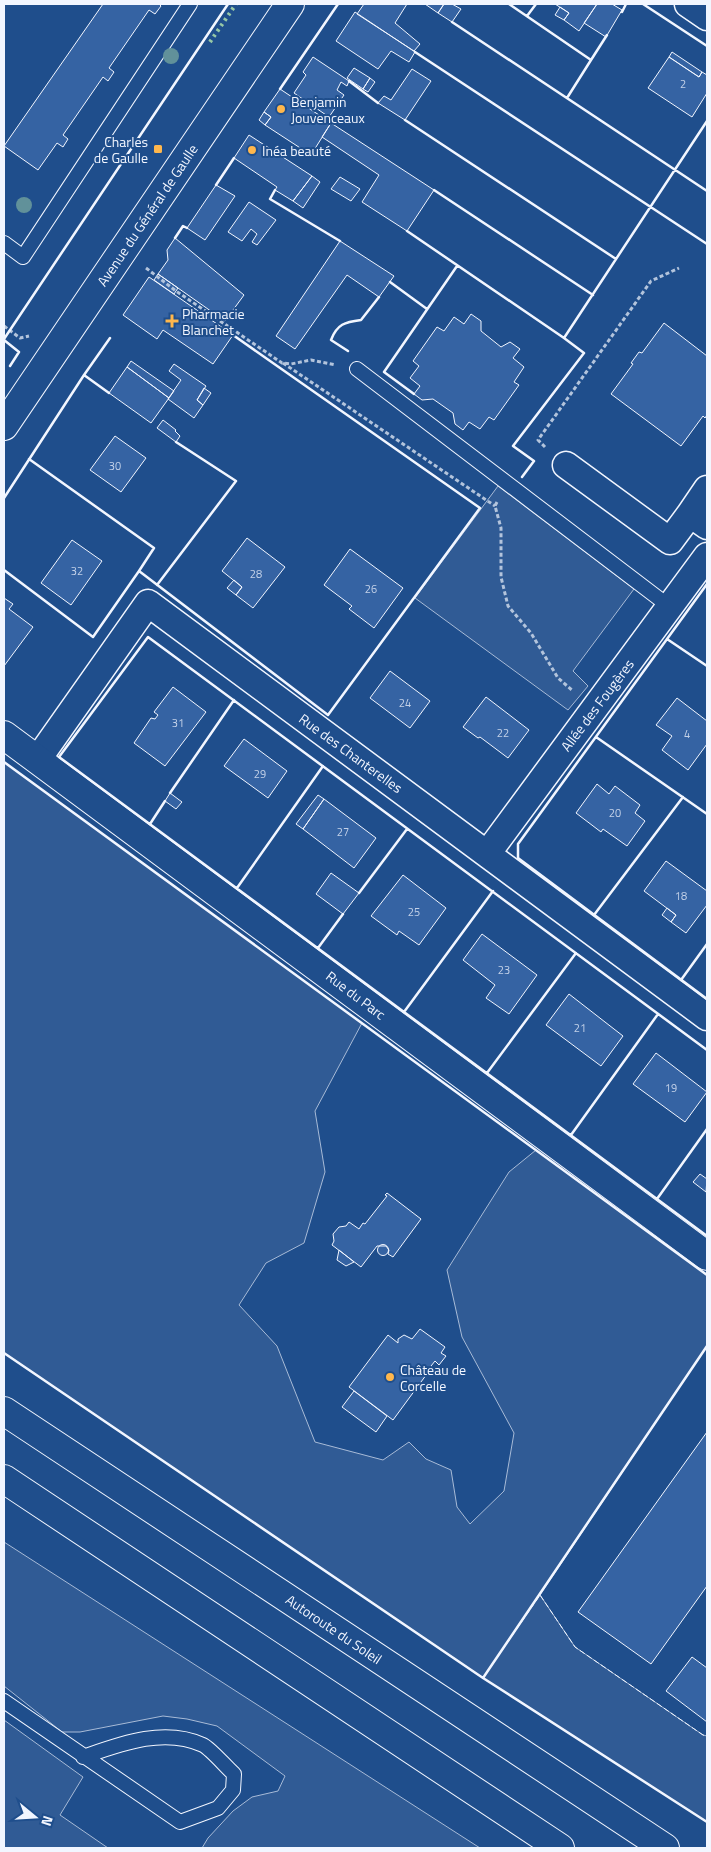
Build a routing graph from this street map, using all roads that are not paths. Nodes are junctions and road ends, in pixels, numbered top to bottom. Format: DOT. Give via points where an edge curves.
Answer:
graph roads {
  1 [pos="190,4"];
  2 [pos="290,4"];
  3 [pos="688,4"];
  4 [pos="707,17"];
  5 [pos="4,243"];
  6 [pos="357,370"];
  7 [pos="4,426"];
  8 [pos="566,465"];
  9 [pos="707,489"];
  10 [pos="699,520"];
  11 [pos="707,556"];
  12 [pos="670,607"];
  13 [pos="4,735"];
  14 [pos="38,759"];
  15 [pos="487,854"];
  16 [pos="707,1017"];
  17 [pos="707,1256"];
  18 [pos="4,1411"];
  19 [pos="4,1479"];
  20 [pos="4,1701"];
  21 [pos="83,1757"];
  22 [pos="560,1848"];
  23 [pos="664,1848"];
  1 -- 5 [label="lane" via="23,257"];
  2 -- 7 [label="main road, Avenue du Général de Gaulle"];
  3 -- 4 [label="street"];
  6 -- 12 [label="lane"];
  8 -- 10 [label="street" via="670,541"];
  9 -- 10 [label="street"];
  11 -- 12 [label="street, Allée des Fougères"];
  12 -- 15 [label="street, Allée des Fougères"];
  13 -- 14 [label="main road, Rue du Parc"];
  14 -- 15 [label="street, Rue des Chanterelles" via="148,603"];
  14 -- 17 [label="main road, Rue du Parc"];
  15 -- 16 [label="street, Rue des Chanterelles"];
  18 -- 23 [label="main road, Autoroute du Soleil"];
  19 -- 22 [label="main road"];
  20 -- 21 [label="lane"];
  21 -- 21 [label="lane" via="180,1822 218,1808 233,1790 234,1774 204,1746 176,1737 130,1740"];
}
